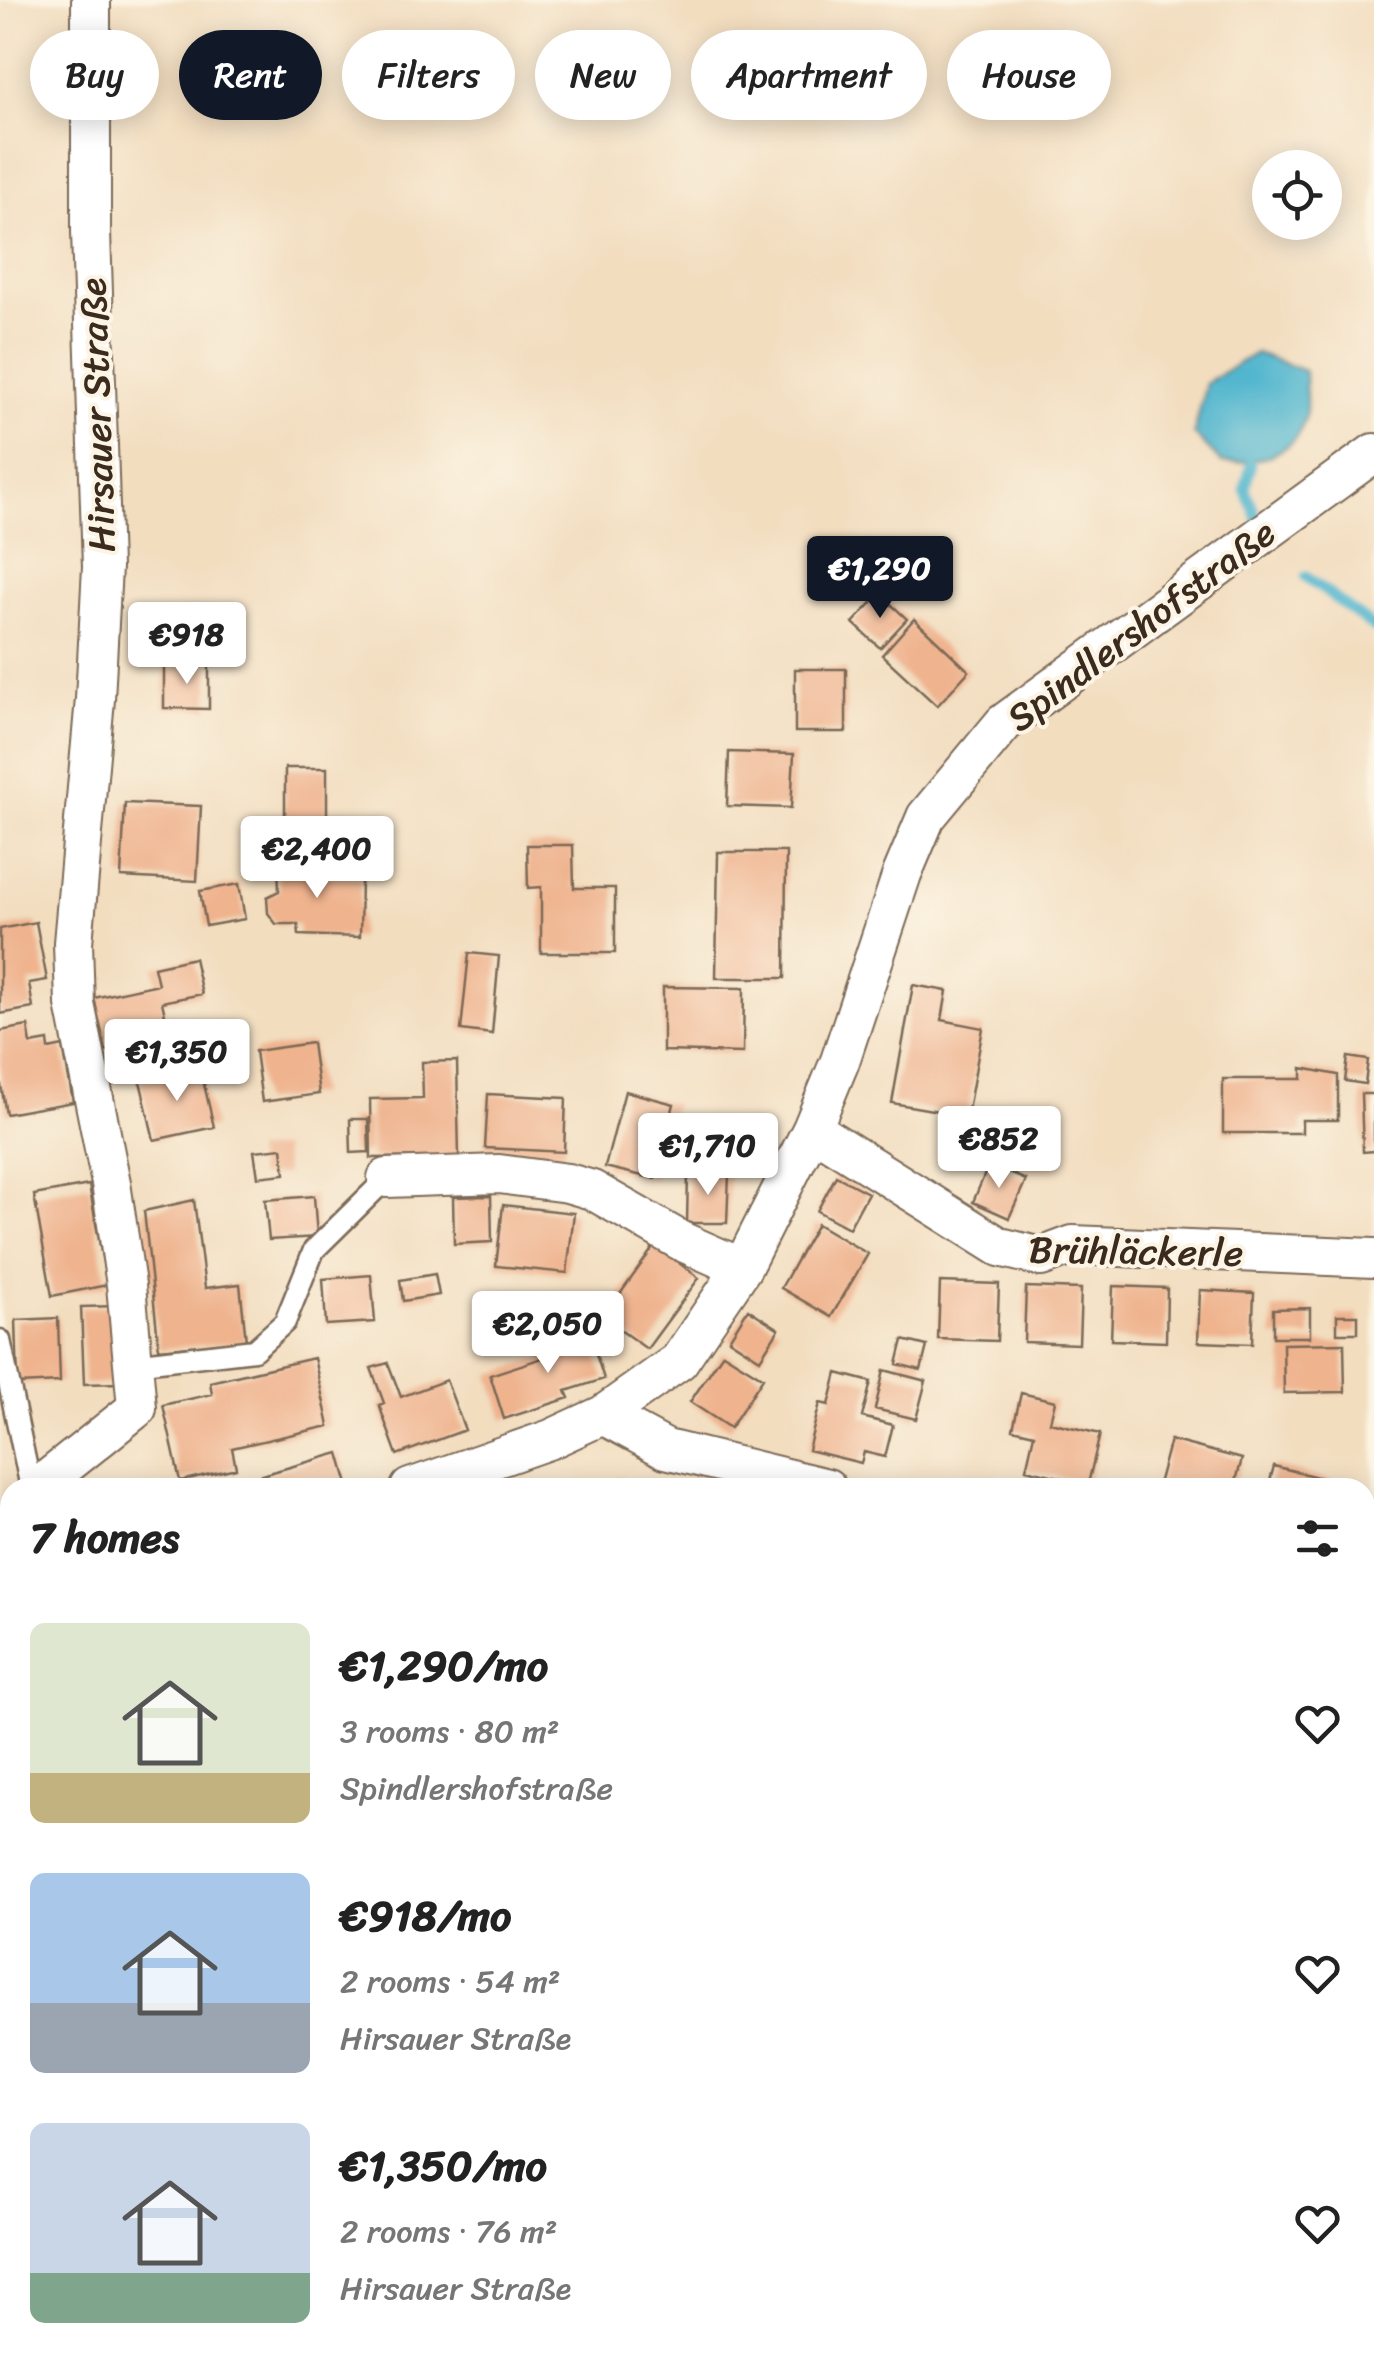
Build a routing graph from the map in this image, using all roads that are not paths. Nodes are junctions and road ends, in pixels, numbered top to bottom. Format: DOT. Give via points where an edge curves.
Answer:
graph roads {
  1 [pos="91,0"];
  2 [pos="1374,453"];
  3 [pos="812,1129"];
  4 [pos="387,1178"];
  5 [pos="1374,1258"];
  6 [pos="742,1268"];
  7 [pos="0,1340"];
  8 [pos="134,1364"];
  9 [pos="604,1416"];
  10 [pos="32,1478"];
  11 [pos="47,1478"];
  12 [pos="439,1478"];
  13 [pos="786,1478"];
  1 -- 8 [label="street, Hirsauer Straße" via="102,567 75,1004 111,1183"];
  2 -- 3 [label="street, Spindlershofstraße" via="993,736 926,817"];
  3 -- 5 [label="street, Brühläckerle" via="1000,1247 1041,1257 1072,1245"];
  3 -- 6 [label="street, Spindlershofstraße"];
  4 -- 6 [label="street" via="498,1174 568,1183"];
  4 -- 8 [label="lane" via="314,1250 285,1322 254,1350"];
  6 -- 9 [label="street, Spindlershofstraße" via="680,1361"];
  7 -- 10 [label="lane, Hirsauer Straße"];
  8 -- 11 [label="street, Hirsauer Straße" via="137,1408"];
  9 -- 12 [label="street, Spindlershofstraße"];
  9 -- 13 [label="street" via="666,1449"];
}
